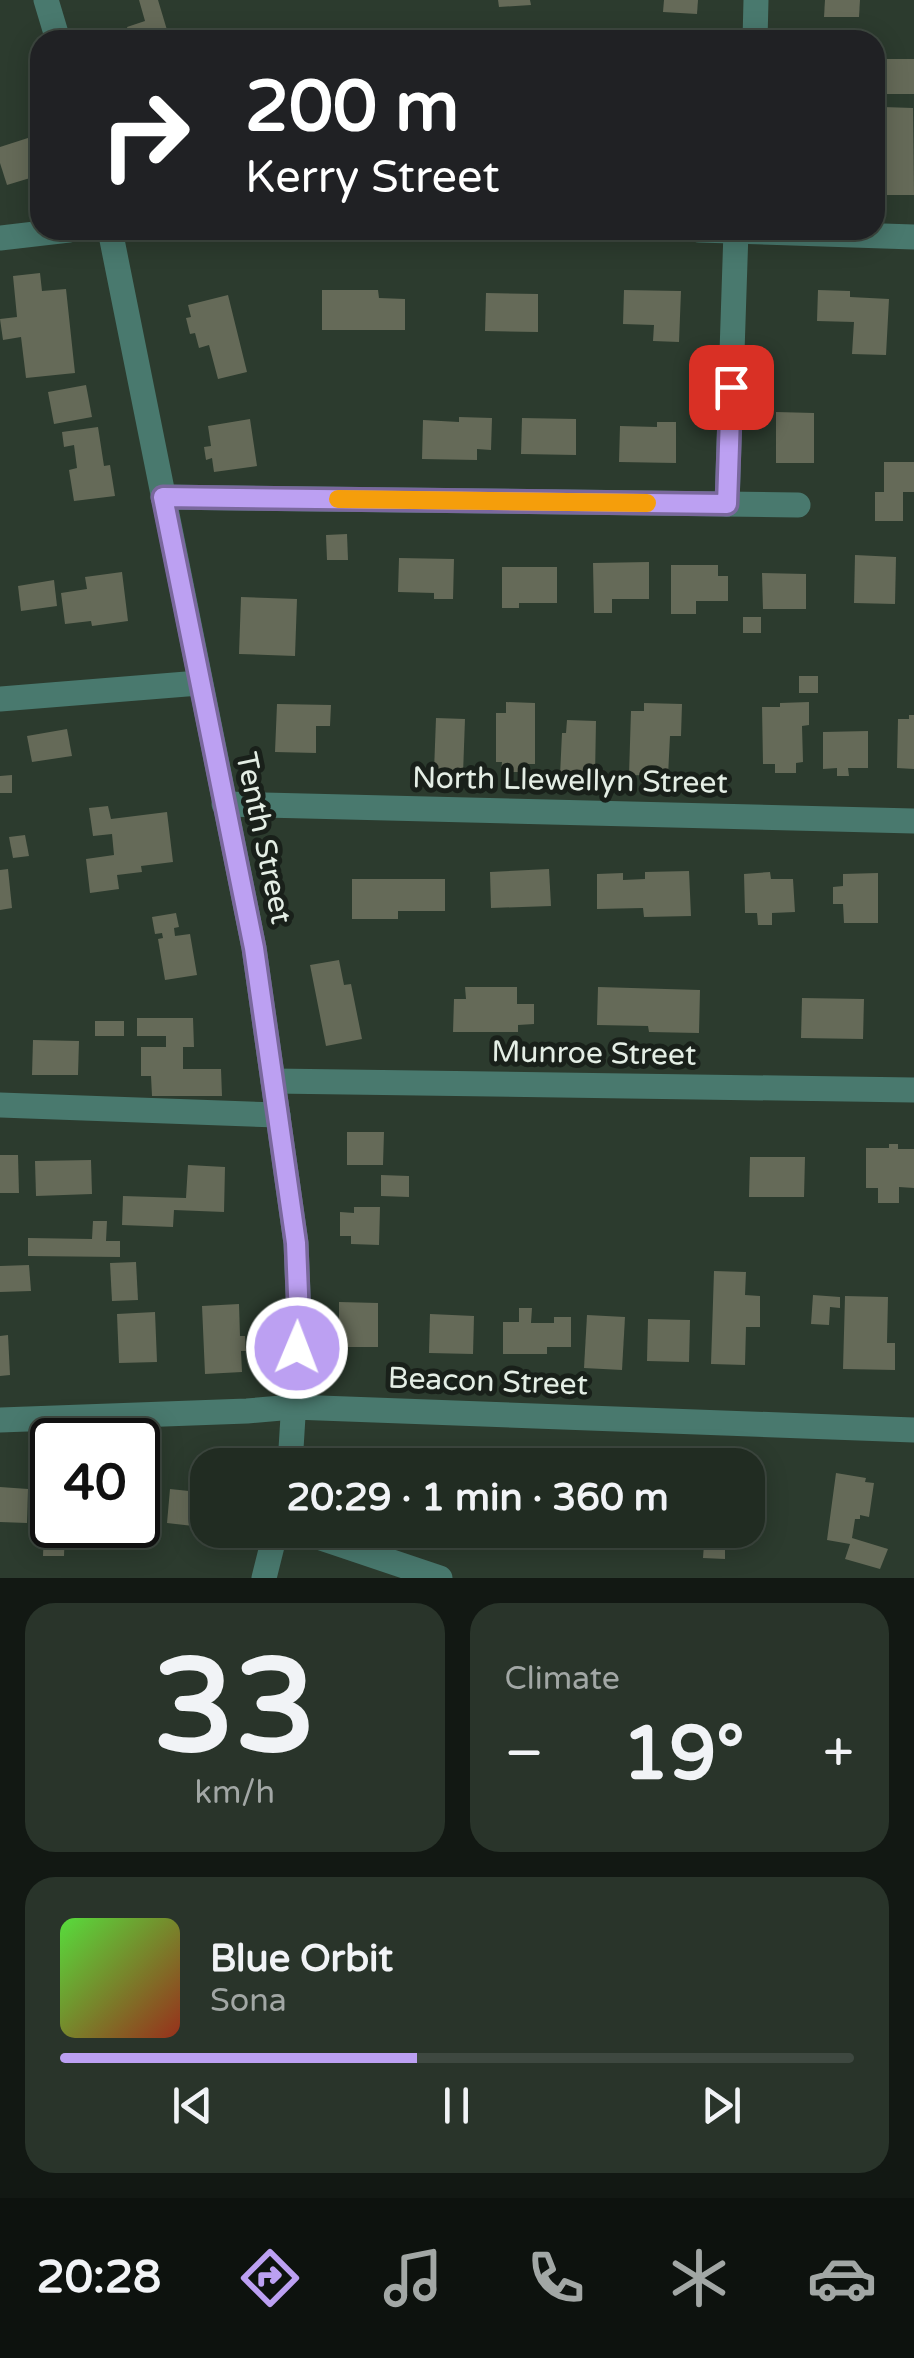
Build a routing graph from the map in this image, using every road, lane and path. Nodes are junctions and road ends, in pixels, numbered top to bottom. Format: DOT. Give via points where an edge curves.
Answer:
graph roads {
  1 [pos="46,0"];
  2 [pos="756,0"];
  3 [pos="55,30"];
  4 [pos="756,30"];
  5 [pos="30,235"];
  6 [pos="885,235"];
  7 [pos="914,236"];
  8 [pos="0,238"];
  9 [pos="112,240"];
  10 [pos="747,240"];
  11 [pos="163,497"];
  12 [pos="727,504"];
  13 [pos="798,505"];
  14 [pos="199,683"];
  15 [pos="0,699"];
  16 [pos="224,804"];
  17 [pos="914,820"];
  18 [pos="273,1081"];
  19 [pos="914,1090"];
  20 [pos="0,1105"];
  21 [pos="278,1115"];
  22 [pos="294,1407"];
  23 [pos="0,1420"];
  24 [pos="914,1430"];
  25 [pos="291,1448"];
  26 [pos="272,1548"];
  27 [pos="351,1548"];
  28 [pos="264,1578"];
  29 [pos="440,1578"];
  1 -- 3 [label="street"];
  2 -- 4 [label="street"];
  5 -- 8 [label="street"];
  6 -- 7 [label="street"];
  9 -- 11 [label="street, Tenth Street"];
  10 -- 12 [label="street"];
  11 -- 12 [label="street"];
  11 -- 14 [label="street, Tenth Street"];
  12 -- 13 [label="street"];
  14 -- 15 [label="street"];
  14 -- 16 [label="street, Tenth Street"];
  16 -- 17 [label="street, North Llewellyn Street"];
  16 -- 18 [label="street, Tenth Street"];
  18 -- 19 [label="street, Munroe Street"];
  18 -- 21 [label="street, Tenth Street"];
  20 -- 21 [label="street"];
  21 -- 22 [label="street, Tenth Street" via="296,1243"];
  22 -- 23 [label="street, Beacon Street"];
  22 -- 24 [label="street, Beacon Street"];
  22 -- 25 [label="street, Tenth Street"];
  26 -- 28 [label="street"];
  27 -- 29 [label="street"];
}
